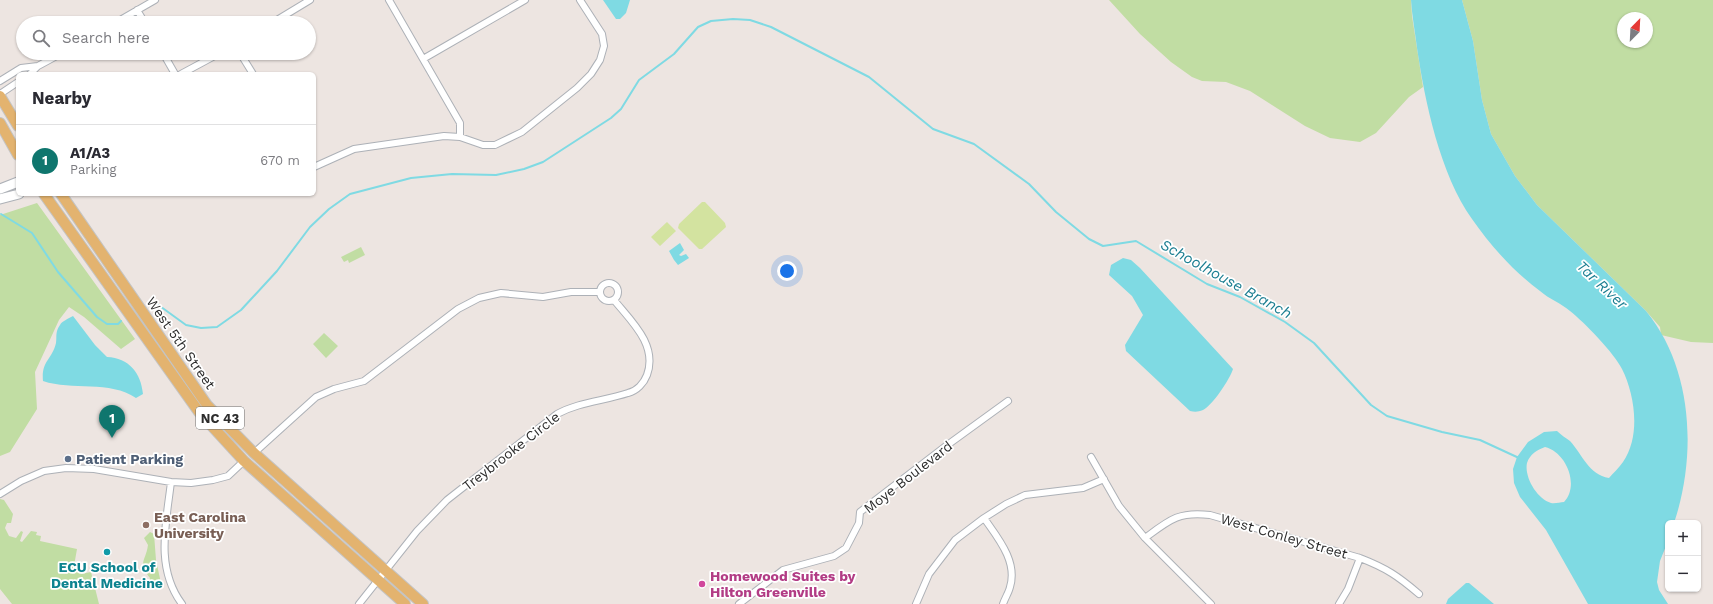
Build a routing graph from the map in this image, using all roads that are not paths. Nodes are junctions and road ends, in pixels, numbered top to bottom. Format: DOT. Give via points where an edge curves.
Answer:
graph roads {
  1 [pos="155,0"];
  2 [pos="310,0"];
  3 [pos="389,0"];
  4 [pos="524,0"];
  5 [pos="580,0"];
  6 [pos="137,10"];
  7 [pos="127,16"];
  8 [pos="141,16"];
  9 [pos="284,16"];
  10 [pos="49,60"];
  11 [pos="166,60"];
  12 [pos="207,60"];
  13 [pos="244,60"];
  14 [pos="423,60"];
  15 [pos="38,66"];
  16 [pos="32,72"];
  17 [pos="174,72"];
  18 [pos="185,72"];
  19 [pos="252,72"];
  20 [pos="0,81"];
  21 [pos="16,83"];
  22 [pos="0,95"];
  23 [pos="0,123"];
  24 [pos="16,123"];
  25 [pos="460,137"];
  26 [pos="16,151"];
  27 [pos="316,166"];
  28 [pos="16,183"];
  29 [pos="0,189"];
  30 [pos="16,195"];
  31 [pos="45,196"];
  32 [pos="62,196"];
  33 [pos="0,199"];
  34 [pos="600,292"];
  35 [pos="614,300"];
  36 [pos="1008,401"];
  37 [pos="254,453"];
  38 [pos="1091,456"];
  39 [pos="244,461"];
  40 [pos="1104,479"];
  41 [pos="171,482"];
  42 [pos="0,494"];
  43 [pos="984,518"];
  44 [pos="1145,538"];
  45 [pos="1360,558"];
  46 [pos="384,570"];
  47 [pos="377,580"];
  48 [pos="1419,594"];
  49 [pos="182,604"];
  50 [pos="359,604"];
  51 [pos="405,604"];
  52 [pos="423,604"];
  53 [pos="740,604"];
  54 [pos="916,604"];
  55 [pos="1003,604"];
  56 [pos="1211,604"];
  57 [pos="1339,604"];
  1 -- 6 [label="street"];
  2 -- 9 [label="street"];
  3 -- 14 [label="street"];
  4 -- 14 [label="street"];
  5 -- 25 [label="street" via="602,34 604,46 600,60 591,74 522,132 495,145 483,145"];
  6 -- 7 [label="street"];
  6 -- 8 [label="street"];
  10 -- 15 [label="street"];
  11 -- 17 [label="street"];
  12 -- 18 [label="street"];
  13 -- 19 [label="street"];
  14 -- 25 [label="street" via="460,123"];
  15 -- 16 [label="street"];
  15 -- 20 [label="street" via="22,68"];
  21 -- 22 [label="street"];
  22 -- 24 [label="main road"];
  23 -- 26 [label="main road"];
  25 -- 27 [label="street" via="444,136 354,149"];
  28 -- 29 [label="main road"];
  30 -- 33 [label="main road"];
  31 -- 39 [label="main road, West 5th Street / NC 43" via="200,412"];
  32 -- 37 [label="main road, West 5th Street / NC 43" via="207,405"];
  34 -- 35 [label="street, Treybrooke Circle" via="606,301"];
  34 -- 35 [label="street, Treybrooke Circle" via="604,284 615,285 618,292"];
  34 -- 37 [label="street, Treybrooke Circle" via="571,292 543,297 501,293 479,298 458,309 364,381 316,397"];
  35 -- 46 [label="street, Treybrooke Circle" via="648,347 650,364 642,383 630,393 569,407 557,414 447,500"];
  36 -- 53 [label="street, Moye Boulevard" via="860,512 859,523 846,548 834,556 782,570"];
  37 -- 46 [label="main road, West 5th Street / NC 43"];
  38 -- 40 [label="street"];
  39 -- 41 [label="street" via="228,476 191,483"];
  39 -- 47 [label="main road, West 5th Street / NC 43"];
  40 -- 43 [label="street" via="1083,488 1026,495"];
  40 -- 44 [label="street" via="1119,506"];
  41 -- 42 [label="street" via="94,469 66,468 44,471"];
  41 -- 49 [label="street" via="163,547 173,592"];
  43 -- 54 [label="street" via="955,540 929,574"];
  43 -- 55 [label="street" via="1003,546 1010,562 1011,585"];
  44 -- 45 [label="street, West Conley Street" via="1170,519 1192,513 1210,515"];
  44 -- 56 [label="street"];
  45 -- 48 [label="street, West Conley Street" via="1383,566"];
  45 -- 57 [label="street"];
  46 -- 47 [label="street, Treybrooke Circle"];
  46 -- 52 [label="main road, West 5th Street / NC 43"];
  47 -- 50 [label="street, Treybrooke Circle"];
  47 -- 51 [label="main road, West 5th Street / NC 43"];
}
